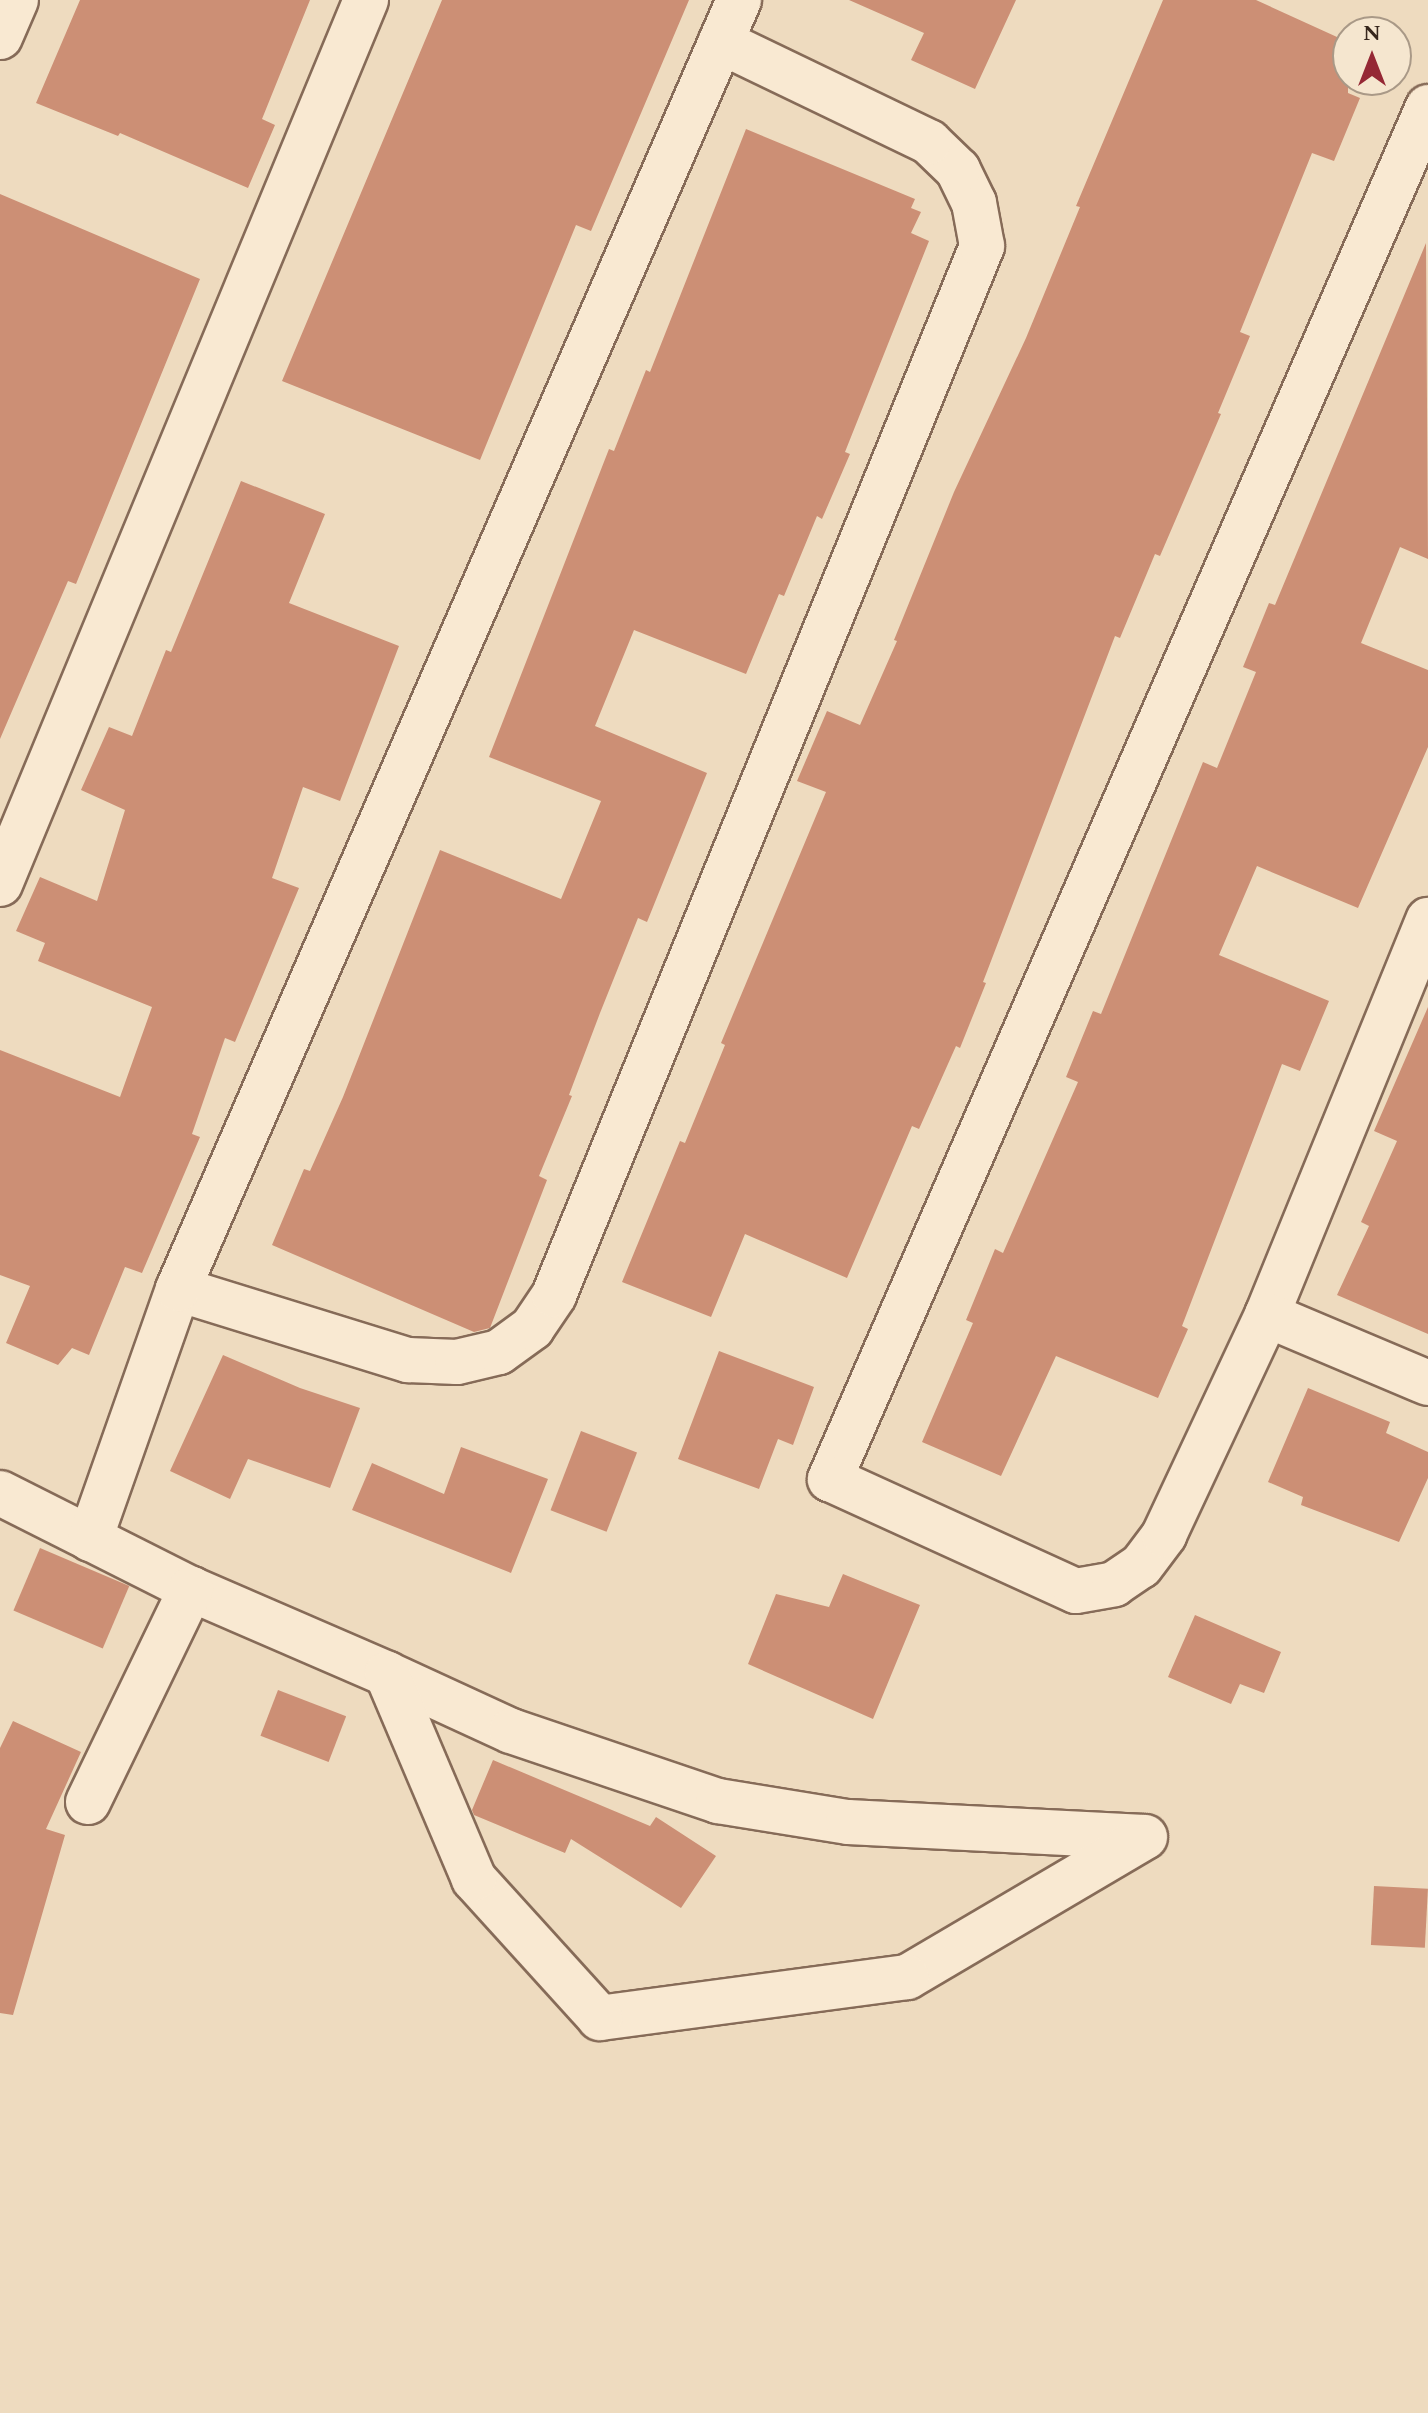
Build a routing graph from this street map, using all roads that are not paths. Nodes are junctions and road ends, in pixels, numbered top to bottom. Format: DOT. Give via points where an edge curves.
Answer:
graph roads {
  1 [pos="16,0"];
  2 [pos="366,0"];
  3 [pos="739,0"];
  4 [pos="0,37"];
  5 [pos="721,42"];
  6 [pos="1428,107"];
  7 [pos="0,884"];
  8 [pos="1428,920"];
  9 [pos="178,1289"];
  10 [pos="1267,1315"];
  11 [pos="1428,1383"];
  12 [pos="0,1493"];
  13 [pos="90,1539"];
  14 [pos="191,1589"];
  15 [pos="387,1674"];
  16 [pos="88,1802"];
  1 -- 4 [label="street"];
  2 -- 7 [label="street"];
  3 -- 5 [label="street"];
  5 -- 9 [label="street"];
  5 -- 9 [label="street" via="929,142 958,170 974,203 982,246 554,1295 532,1328 499,1352 457,1362 408,1360"];
  6 -- 10 [label="street" via="830,1479 1076,1591 1114,1584 1141,1566 1164,1535"];
  8 -- 10 [label="street"];
  9 -- 13 [label="street"];
  10 -- 11 [label="street"];
  12 -- 13 [label="street"];
  13 -- 14 [label="street"];
  14 -- 15 [label="street"];
  14 -- 16 [label="street"];
  15 -- 15 [label="street" via="511,1731 718,1801 848,1822 1145,1837 907,1977 600,2018 474,1879"];
}
